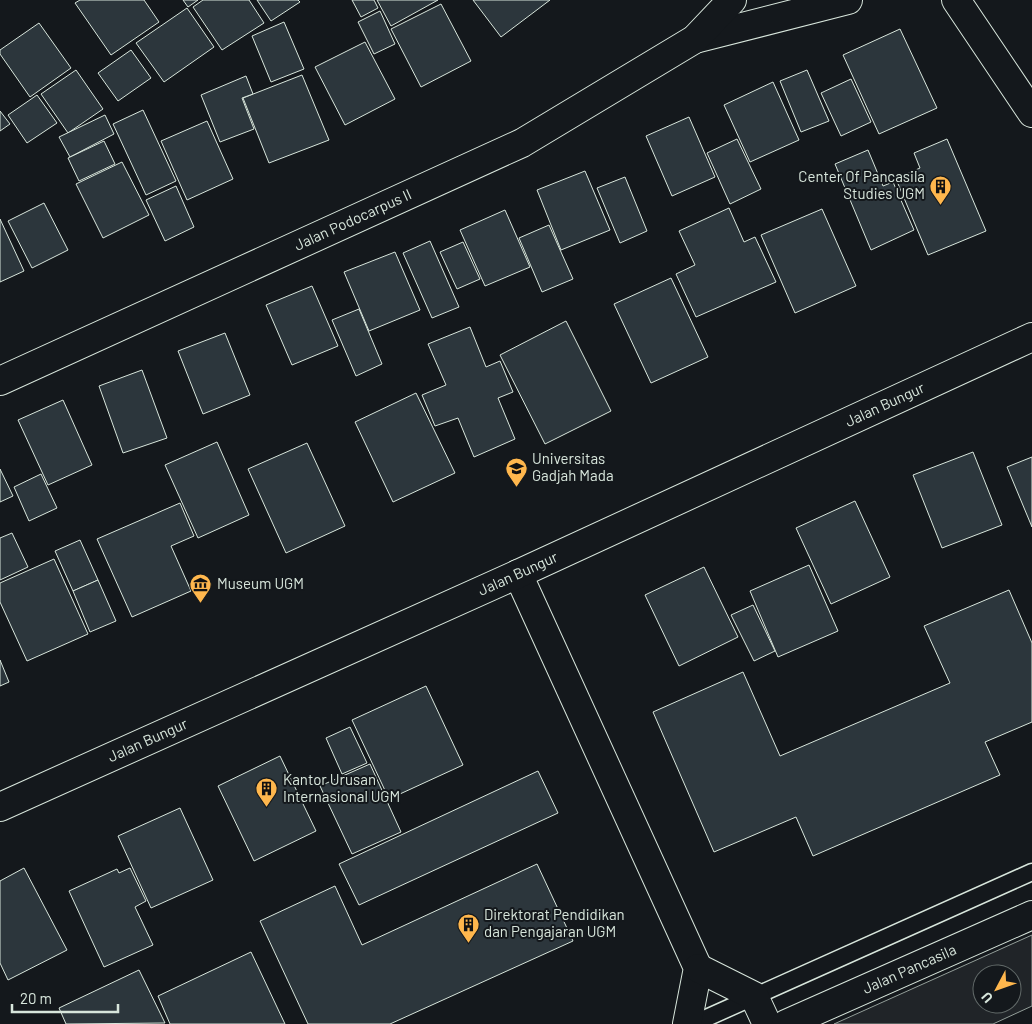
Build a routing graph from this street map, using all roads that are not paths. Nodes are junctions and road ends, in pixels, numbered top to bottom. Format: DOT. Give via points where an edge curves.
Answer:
graph roads {
  1 [pos="732,0"];
  2 [pos="848,0"];
  3 [pos="956,0"];
  4 [pos="695,38"];
  5 [pos="1032,113"];
  6 [pos="1032,337"];
  7 [pos="0,381"];
  8 [pos="518,574"];
  9 [pos="0,807"];
  10 [pos="1032,872"];
  11 [pos="1032,915"];
  12 [pos="698,968"];
  13 [pos="754,996"];
  14 [pos="687,1024"];
  15 [pos="693,1024"];
  16 [pos="767,1024"];
  17 [pos="786,1024"];
  1 -- 4 [label="street, Jalan Podocarpus II"];
  2 -- 4 [label="street, Jalan Podocarpus II"];
  3 -- 5 [label="street"];
  4 -- 7 [label="street, Jalan Podocarpus II" via="522,143"];
  6 -- 8 [label="street, Jalan Bungur"];
  8 -- 9 [label="street, Jalan Bungur"];
  8 -- 12 [label="street"];
  10 -- 13 [label="lane"];
  11 -- 17 [label="street, Jalan Pancasila"];
  12 -- 13 [label="street"];
  12 -- 14 [label="street"];
  13 -- 15 [label="lane"];
  13 -- 16 [label="street"];
}
